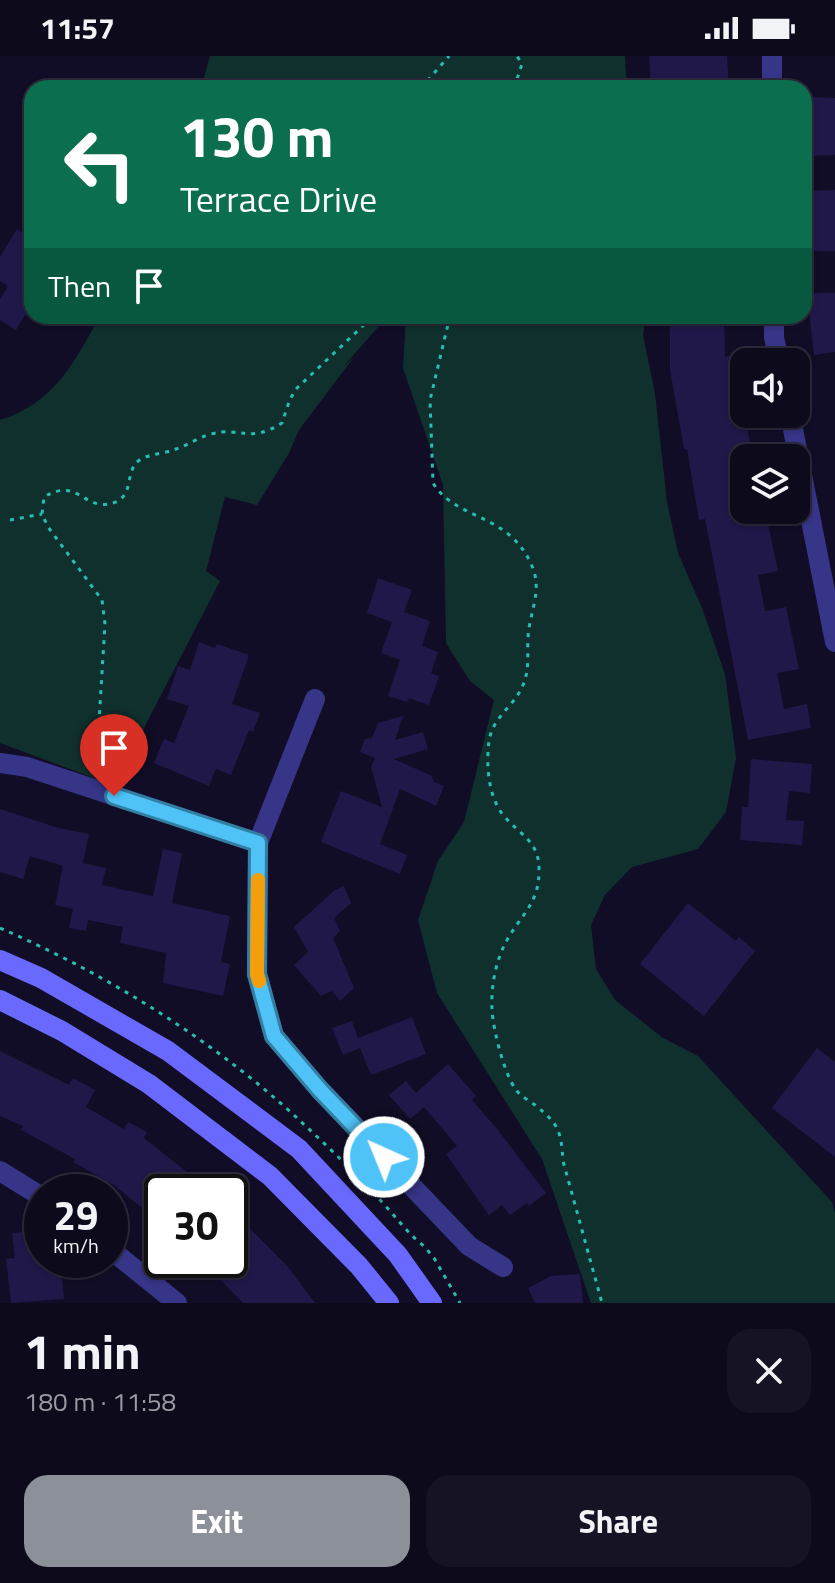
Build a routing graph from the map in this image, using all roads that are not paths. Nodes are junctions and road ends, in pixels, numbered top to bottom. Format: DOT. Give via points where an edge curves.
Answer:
graph roads {
  1 [pos="772,56"];
  2 [pos="772,80"];
  3 [pos="774,324"];
  4 [pos="776,348"];
  5 [pos="793,428"];
  6 [pos="835,642"];
  7 [pos="315,699"];
  8 [pos="0,763"];
  9 [pos="258,843"];
  10 [pos="0,960"];
  11 [pos="0,1000"];
  12 [pos="0,1171"];
  13 [pos="24,1186"];
  14 [pos="128,1264"];
  15 [pos="503,1267"];
  16 [pos="177,1303"];
  17 [pos="389,1303"];
  18 [pos="432,1303"];
  1 -- 2 [label="street"];
  3 -- 4 [label="street"];
  5 -- 6 [label="street"];
  7 -- 9 [label="street"];
  8 -- 9 [label="street" via="27,767"];
  9 -- 15 [label="street" via="257,974 274,1036 469,1246"];
  10 -- 18 [label="main road" via="168,1051 299,1149 398,1255"];
  11 -- 17 [label="main road" via="149,1084 270,1176"];
  12 -- 13 [label="street"];
  14 -- 16 [label="street"];
}
